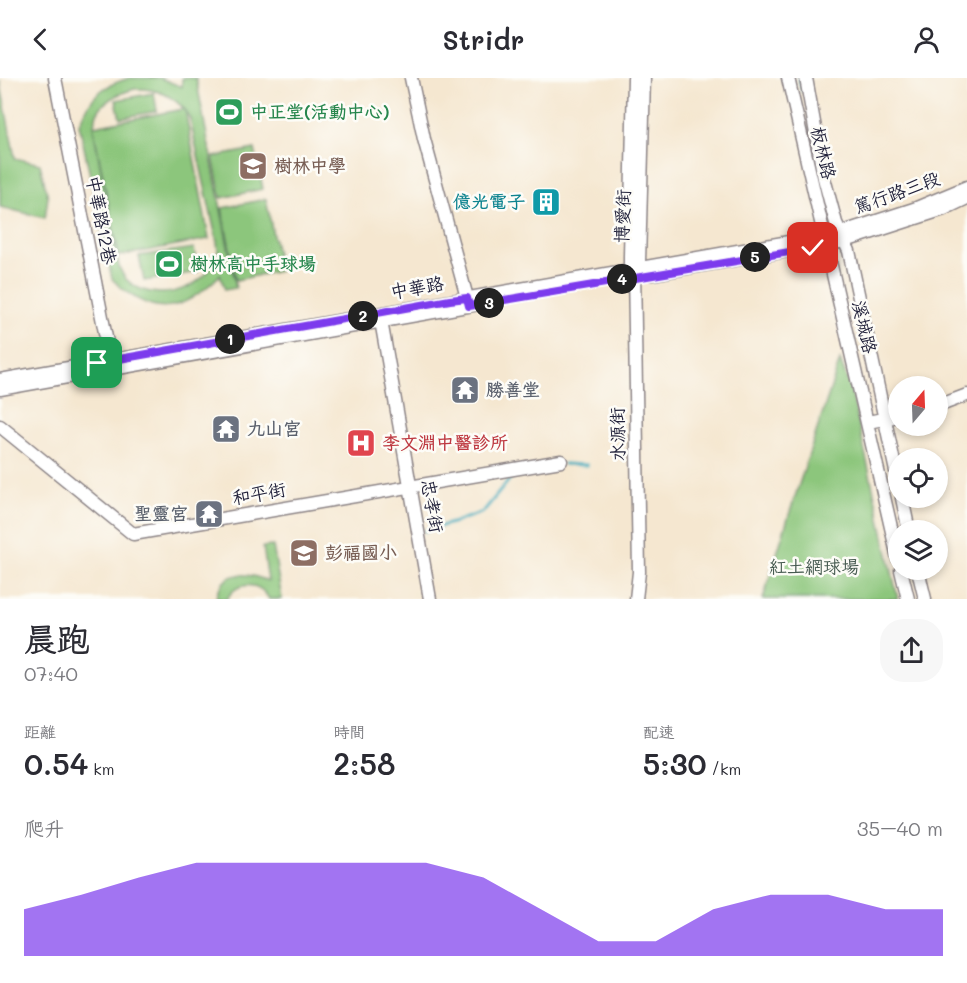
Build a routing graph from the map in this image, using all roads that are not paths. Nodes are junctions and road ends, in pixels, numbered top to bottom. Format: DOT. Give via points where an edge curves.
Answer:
graph roads {
  1 [pos="55,78"];
  2 [pos="411,78"];
  3 [pos="634,78"];
  4 [pos="644,78"];
  5 [pos="788,78"];
  6 [pos="806,78"];
  7 [pos="967,187"];
  8 [pos="967,198"];
  9 [pos="842,237"];
  10 [pos="825,240"];
  11 [pos="634,273"];
  12 [pos="468,302"];
  13 [pos="380,317"];
  14 [pos="111,365"];
  15 [pos="0,380"];
  16 [pos="0,389"];
  17 [pos="967,395"];
  18 [pos="888,402"];
  19 [pos="948,402"];
  20 [pos="888,418"];
  21 [pos="868,422"];
  22 [pos="0,426"];
  23 [pos="561,461"];
  24 [pos="410,487"];
  25 [pos="890,520"];
  26 [pos="903,580"];
  27 [pos="920,580"];
  28 [pos="430,599"];
  29 [pos="636,599"];
  30 [pos="908,599"];
  31 [pos="925,599"];
  1 -- 14 [label="street, 中華路12巷"];
  2 -- 12 [label="street"];
  3 -- 11 [label="street, 博愛街" via="630,256"];
  4 -- 11 [label="street, 博愛街" via="639,262"];
  5 -- 10 [label="street, 板林路"];
  6 -- 9 [label="street, 板林路" via="824,178"];
  7 -- 9 [label="street, 篤行路三段"];
  8 -- 9 [label="street, 篤行路三段" via="944,209"];
  9 -- 10 [label="street, 中華路"];
  9 -- 18 [label="street, 溪城路"];
  10 -- 11 [label="street, 中華路"];
  10 -- 21 [label="street, 溪城路"];
  11 -- 12 [label="street, 中華路"];
  11 -- 29 [label="street, 水源街" via="639,572"];
  12 -- 13 [label="street, 中華路"];
  13 -- 14 [label="street, 中華路" via="295,328"];
  13 -- 24 [label="street, 忠孝街"];
  14 -- 15 [label="street, 中華路"];
  14 -- 16 [label="street, 中華路"];
  17 -- 19 [label="street"];
  20 -- 21 [label="street"];
  21 -- 25 [label="street, 溪城路"];
  22 -- 24 [label="street, 和平街" via="133,534"];
  23 -- 24 [label="street, 和平街"];
  24 -- 28 [label="street, 忠孝街"];
  26 -- 30 [label="street"];
  27 -- 31 [label="street"];
}
